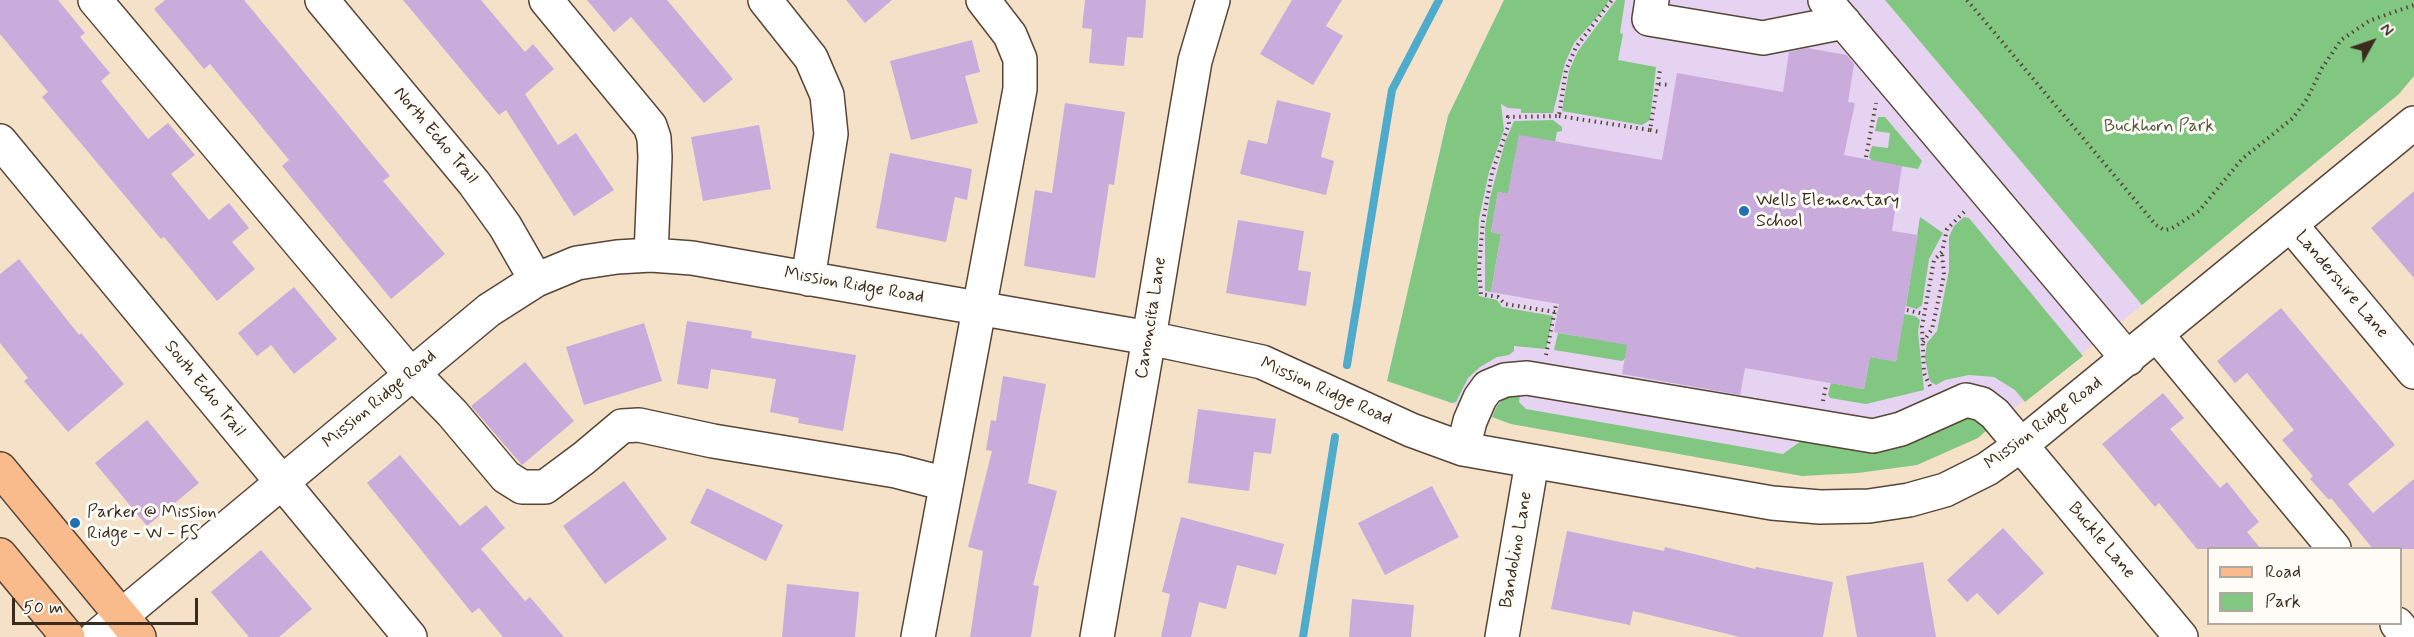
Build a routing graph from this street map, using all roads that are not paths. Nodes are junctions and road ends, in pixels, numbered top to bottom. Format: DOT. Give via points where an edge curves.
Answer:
graph roads {
  1 [pos="95,0"];
  2 [pos="322,0"];
  3 [pos="546,0"];
  4 [pos="765,0"];
  5 [pos="983,0"];
  6 [pos="1213,0"];
  7 [pos="1652,0"];
  8 [pos="1834,11"];
  9 [pos="2414,123"];
  10 [pos="0,141"];
  11 [pos="2291,225"];
  12 [pos="651,255"];
  13 [pos="808,279"];
  14 [pos="536,280"];
  15 [pos="978,308"];
  16 [pos="2157,335"];
  17 [pos="1149,338"];
  18 [pos="2128,359"];
  19 [pos="2414,372"];
  20 [pos="412,374"];
  21 [pos="2021,445"];
  22 [pos="1463,449"];
  23 [pos="1532,462"];
  24 [pos="0,469"];
  25 [pos="281,482"];
  26 [pos="946,484"];
  27 [pos="2332,547"];
  28 [pos="0,555"];
  29 [pos="2398,625"];
  30 [pos="130,626"];
  31 [pos="68,637"];
  32 [pos="96,637"];
  33 [pos="410,637"];
  34 [pos="918,637"];
  35 [pos="1097,637"];
  36 [pos="1505,637"];
  37 [pos="2181,637"];
  38 [pos="2408,637"];
  1 -- 20 [label="street"];
  2 -- 14 [label="street, North Echo Trail" via="474,183"];
  3 -- 12 [label="street" via="650,126 655,157"];
  4 -- 13 [label="street" via="811,58 827,95 831,134"];
  5 -- 15 [label="street" via="1010,35 1020,58 1020,89"];
  6 -- 17 [label="street, Canoncita Lane" via="1195,61"];
  7 -- 8 [label="street" via="1649,19 1763,38"];
  8 -- 18 [label="street"];
  9 -- 11 [label="street, Mission Ridge Road"];
  10 -- 25 [label="street, South Echo Trail"];
  11 -- 16 [label="street, Mission Ridge Road"];
  11 -- 19 [label="street, Landershire Lane"];
  12 -- 13 [label="street, Mission Ridge Road" via="721,262"];
  12 -- 14 [label="street, Mission Ridge Road" via="578,263"];
  13 -- 15 [label="street, Mission Ridge Road"];
  14 -- 20 [label="street, Mission Ridge Road" via="489,310"];
  15 -- 17 [label="street, Mission Ridge Road"];
  15 -- 26 [label="street"];
  16 -- 18 [label="street, Mission Ridge Road"];
  16 -- 27 [label="street"];
  17 -- 22 [label="street, Mission Ridge Road" via="1262,362 1411,430"];
  17 -- 35 [label="street, Canoncita Lane"];
  18 -- 21 [label="street, Mission Ridge Road"];
  20 -- 25 [label="street, Mission Ridge Road"];
  20 -- 26 [label="street" via="452,413 506,477 522,487 545,486 622,426 639,425 896,471"];
  21 -- 22 [label="street, Buckle Lane" via="1995,414 1982,404 1966,400 1901,429 1873,436 1527,378 1488,387 1470,421"];
  21 -- 23 [label="street, Mission Ridge Road" via="1987,469 1945,490 1869,507 1772,503"];
  21 -- 37 [label="street, Buckle Lane"];
  22 -- 23 [label="street, Mission Ridge Road"];
  23 -- 36 [label="street, Bandolino Lane"];
  24 -- 30 [label="main road"];
  25 -- 30 [label="street, Mission Ridge Road"];
  25 -- 33 [label="street, South Echo Trail"];
  26 -- 34 [label="street"];
  28 -- 31 [label="main road"];
  29 -- 38 [label="street"];
  30 -- 32 [label="street, Mission Ridge Road"];
}
